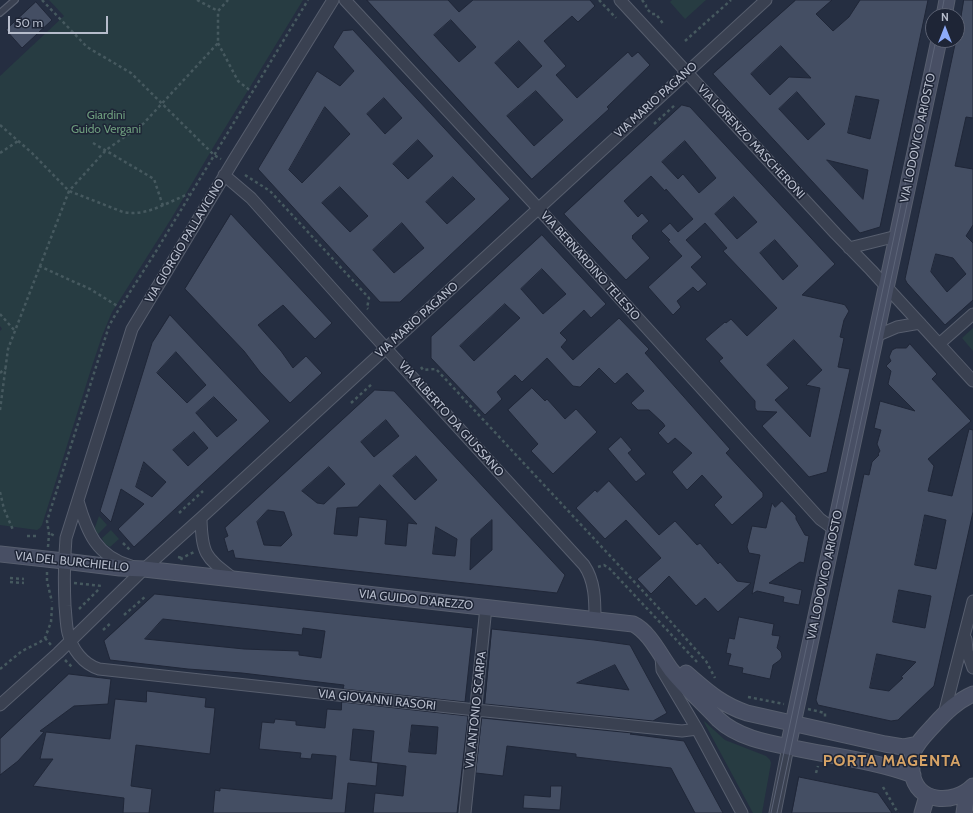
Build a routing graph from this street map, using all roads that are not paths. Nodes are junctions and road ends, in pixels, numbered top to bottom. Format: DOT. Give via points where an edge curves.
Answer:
graph roads {
  1 [pos="15,0"];
  2 [pos="333,0"];
  3 [pos="345,0"];
  4 [pos="620,0"];
  5 [pos="766,0"];
  6 [pos="0,13"];
  7 [pos="937,48"];
  8 [pos="687,73"];
  9 [pos="224,176"];
  10 [pos="538,208"];
  11 [pos="897,236"];
  12 [pos="849,248"];
  13 [pos="886,287"];
  14 [pos="973,314"];
  15 [pos="920,323"];
  16 [pos="876,336"];
  17 [pos="939,344"];
  18 [pos="386,348"];
  19 [pos="973,382"];
  20 [pos="78,501"];
  21 [pos="201,519"];
  22 [pos="835,530"];
  23 [pos="0,554"];
  24 [pos="64,560"];
  25 [pos="144,569"];
  26 [pos="236,580"];
  27 [pos="973,601"];
  28 [pos="486,608"];
  29 [pos="596,620"];
  30 [pos="966,632"];
  31 [pos="70,641"];
  32 [pos="660,653"];
  33 [pos="973,668"];
  34 [pos="973,694"];
  35 [pos="0,705"];
  36 [pos="476,710"];
  37 [pos="944,714"];
  38 [pos="794,723"];
  39 [pos="697,729"];
  40 [pos="918,744"];
  41 [pos="788,747"];
  42 [pos="913,775"];
  43 [pos="970,789"];
  44 [pos="927,796"];
  45 [pos="465,813"];
  46 [pos="742,813"];
  47 [pos="775,813"];
  48 [pos="922,813"];
  49 [pos="964,813"];
  1 -- 6 [label="lane"];
  2 -- 9 [label="street, VIA GIORGIO PALLAVICINO"];
  3 -- 10 [label="street, VIA BERNARDINO TELESIO"];
  4 -- 8 [label="street, VIA LORENZO MASCHERONI"];
  5 -- 8 [label="street, VIA MARIO PAGANO"];
  7 -- 11 [label="main road, VIA LODOVICO ARIOSTO"];
  8 -- 10 [label="street, VIA MARIO PAGANO"];
  8 -- 12 [label="street, VIA LORENZO MASCHERONI"];
  9 -- 18 [label="street, VIA ALBERTO DA GIUSSANO" via="251,198"];
  9 -- 20 [label="street, VIA GIORGIO PALLAVICINO" via="132,329"];
  10 -- 18 [label="street, VIA MARIO PAGANO"];
  10 -- 22 [label="street, VIA BERNARDINO TELESIO" via="820,519"];
  11 -- 12 [label="street"];
  11 -- 13 [label="main road, VIA LODOVICO ARIOSTO"];
  12 -- 13 [label="street, VIA LORENZO MASCHERONI"];
  13 -- 15 [label="street, VIA LORENZO MASCHERONI"];
  13 -- 16 [label="main road, VIA LODOVICO ARIOSTO"];
  14 -- 17 [label="street"];
  15 -- 16 [label="street" via="897,327"];
  15 -- 17 [label="street"];
  16 -- 22 [label="main road, VIA LODOVICO ARIOSTO"];
  17 -- 19 [label="street"];
  18 -- 21 [label="street, VIA MARIO PAGANO"];
  18 -- 29 [label="street, VIA ALBERTO DA GIUSSANO" via="584,564 590,573"];
  20 -- 24 [label="street, VIA GIORGIO PALLAVICINO" via="66,538"];
  20 -- 25 [label="street" via="93,540 103,551 124,564"];
  21 -- 25 [label="street, VIA MARIO PAGANO"];
  21 -- 26 [label="street" via="203,548 208,557"];
  22 -- 38 [label="main road, VIA LODOVICO ARIOSTO"];
  23 -- 24 [label="main road, VIA DEL BURCHIELLO"];
  24 -- 25 [label="main road, VIA DEL BURCHIELLO"];
  24 -- 31 [label="street" via="67,632"];
  25 -- 26 [label="main road, VIA GUIDO D'AREZZO"];
  25 -- 31 [label="street, VIA MARIO PAGANO"];
  26 -- 28 [label="main road, VIA GUIDO D'AREZZO"];
  27 -- 30 [label="street"];
  28 -- 29 [label="main road, VIA GUIDO D'AREZZO"];
  28 -- 36 [label="street, VIA ANTONIO SCARPA"];
  29 -- 32 [label="main road" via="638,626"];
  30 -- 33 [label="street"];
  30 -- 37 [label="street"];
  31 -- 35 [label="street, VIA MARIO PAGANO"];
  31 -- 36 [label="street, VIA GIOVANNI RASORI" via="86,662 99,669"];
  32 -- 38 [label="main road" via="724,704 746,713"];
  32 -- 39 [label="street" via="662,670"];
  32 -- 41 [label="main road" via="672,671 725,725 742,735"];
  34 -- 37 [label="main road"];
  36 -- 39 [label="street, VIA GIOVANNI RASORI" via="682,730"];
  36 -- 45 [label="street, VIA ANTONIO SCARPA"];
  37 -- 40 [label="main road"];
  38 -- 40 [label="main road" via="897,746"];
  38 -- 41 [label="main road, VIA LODOVICO ARIOSTO"];
  39 -- 46 [label="street"];
  40 -- 42 [label="main road" via="911,763"];
  41 -- 42 [label="main road"];
  41 -- 47 [label="street, VIA LODOVICO ARIOSTO"];
  42 -- 44 [label="main road" via="915,784"];
  43 -- 44 [label="main road" via="941,799"];
  43 -- 49 [label="main road"];
  44 -- 48 [label="main road"];
}
